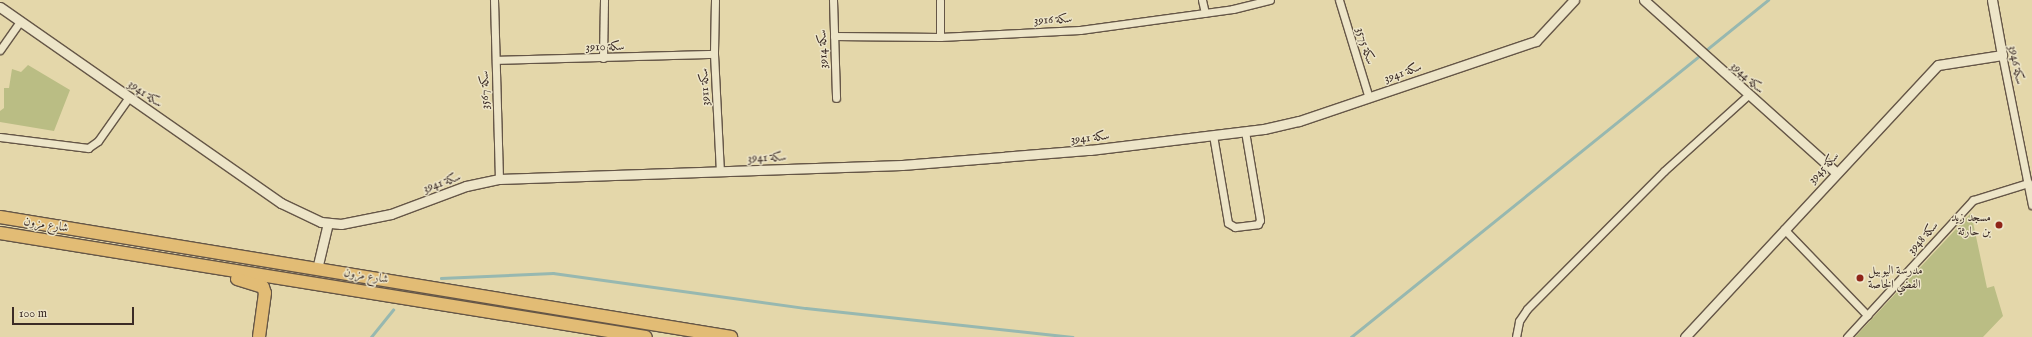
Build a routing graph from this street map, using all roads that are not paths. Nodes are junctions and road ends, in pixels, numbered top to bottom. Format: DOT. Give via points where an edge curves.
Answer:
graph roads {
  1 [pos="494,0"];
  2 [pos="604,0"];
  3 [pos="715,0"];
  4 [pos="833,0"];
  5 [pos="940,0"];
  6 [pos="1202,0"];
  7 [pos="1270,0"];
  8 [pos="1339,0"];
  9 [pos="1574,0"];
  10 [pos="1644,0"];
  11 [pos="1992,0"];
  12 [pos="0,7"];
  13 [pos="1205,13"];
  14 [pos="20,21"];
  15 [pos="834,36"];
  16 [pos="940,37"];
  17 [pos="0,50"];
  18 [pos="714,54"];
  19 [pos="2002,55"];
  20 [pos="603,58"];
  21 [pos="496,60"];
  22 [pos="1748,95"];
  23 [pos="129,97"];
  24 [pos="836,98"];
  25 [pos="1369,98"];
  26 [pos="1245,131"];
  27 [pos="1213,135"];
  28 [pos="0,137"];
  29 [pos="720,172"];
  30 [pos="1836,172"];
  31 [pos="499,179"];
  32 [pos="2028,184"];
  33 [pos="2032,205"];
  34 [pos="0,217"];
  35 [pos="328,223"];
  36 [pos="1784,229"];
  37 [pos="0,233"];
  38 [pos="124,253"];
  39 [pos="317,268"];
  40 [pos="1867,315"];
  41 [pos="259,337"];
  42 [pos="646,337"];
  43 [pos="731,337"];
  44 [pos="1516,337"];
  45 [pos="1685,337"];
  46 [pos="1847,337"];
  1 -- 21 [label="street, سكة 3567"];
  2 -- 20 [label="street"];
  3 -- 18 [label="street, سكة 3911"];
  4 -- 15 [label="street, سكة 3914"];
  5 -- 16 [label="street"];
  6 -- 13 [label="street"];
  7 -- 13 [label="street, سكة 3916"];
  8 -- 25 [label="street, سكة 3575"];
  9 -- 25 [label="street, سكة 3941" via="1536,41"];
  10 -- 22 [label="street, سكة 3944"];
  11 -- 19 [label="street, سكة 3946"];
  12 -- 14 [label="street, سكة 3941"];
  13 -- 16 [label="street, سكة 3916" via="1080,30"];
  14 -- 17 [label="street"];
  14 -- 23 [label="street, سكة 3941"];
  15 -- 16 [label="street, سكة 3916"];
  15 -- 24 [label="street, سكة 3914"];
  18 -- 20 [label="street, سكة 3910"];
  18 -- 29 [label="street, سكة 3911"];
  19 -- 30 [label="street, سكة 3945" via="1938,65"];
  19 -- 32 [label="street, سكة 3946"];
  20 -- 21 [label="street, سكة 3910"];
  21 -- 31 [label="street, سكة 3567"];
  22 -- 30 [label="street, سكة 3944"];
  22 -- 44 [label="street" via="1664,171 1527,309 1519,321"];
  23 -- 28 [label="street" via="98,141 88,148"];
  23 -- 35 [label="street, سكة 3941" via="281,203 306,216"];
  25 -- 26 [label="street, سكة 3941" via="1299,120"];
  26 -- 27 [label="street, سكة 3941"];
  26 -- 27 [label="street" via="1260,220 1258,224 1235,227 1228,223"];
  27 -- 29 [label="street, سكة 3941" via="1090,150 902,165"];
  29 -- 31 [label="street, سكة 3941"];
  30 -- 36 [label="street, سكة 3945"];
  31 -- 35 [label="street, سكة 3941" via="466,186 391,214 341,224"];
  32 -- 33 [label="street, سكة 3946"];
  32 -- 40 [label="street, سكة 3948" via="1973,200"];
  34 -- 39 [label="main road, شارع مزون"];
  35 -- 39 [label="street"];
  36 -- 40 [label="street"];
  36 -- 45 [label="street, سكة 3945"];
  37 -- 38 [label="main road, شارع مزون"];
  38 -- 41 [label="main road" via="252,282 263,287 265,293"];
  38 -- 42 [label="main road, شارع مزون"];
  39 -- 43 [label="main road, شارع مزون"];
  40 -- 46 [label="street, سكة 3948"];
}
